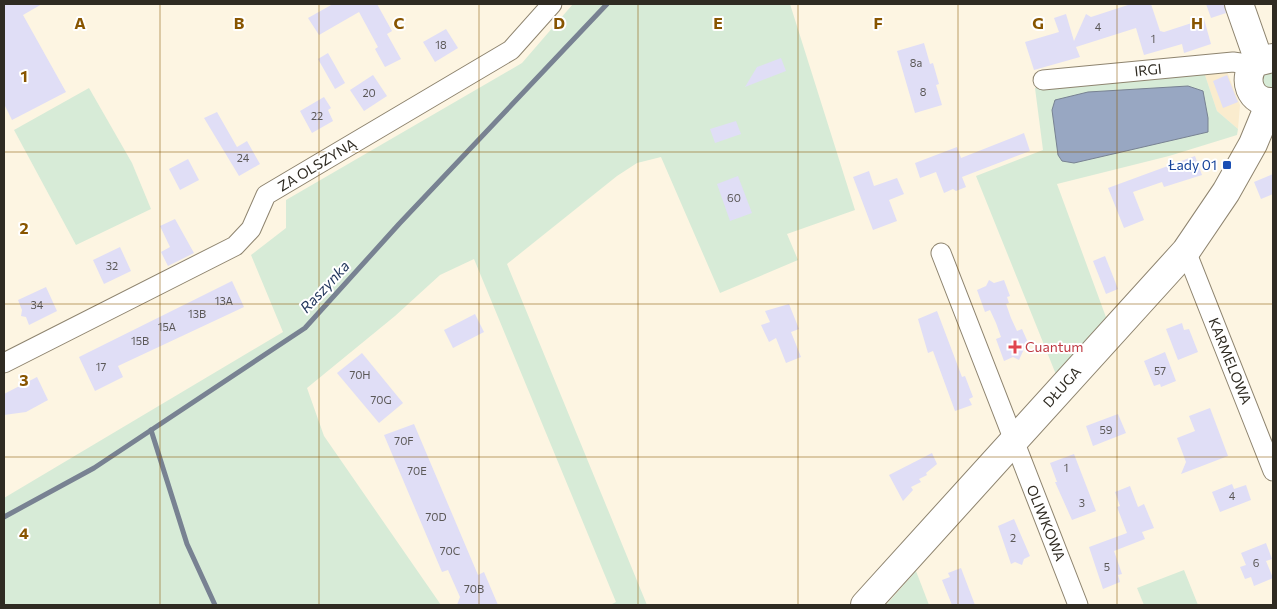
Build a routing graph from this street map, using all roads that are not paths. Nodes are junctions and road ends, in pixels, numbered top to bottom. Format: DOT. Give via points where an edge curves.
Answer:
graph roads {
  1 [pos="552,4"];
  2 [pos="1239,4"];
  3 [pos="1262,61"];
  4 [pos="1042,80"];
  5 [pos="1271,103"];
  6 [pos="1186,251"];
  7 [pos="941,253"];
  8 [pos="4,363"];
  9 [pos="1014,441"];
  10 [pos="1273,471"];
  11 [pos="865,605"];
  12 [pos="1078,605"];
  1 -- 8 [label="street, ZA OLSZYNĄ" via="511,50 266,196 251,229 236,246"];
  2 -- 3 [label="street"];
  3 -- 4 [label="street, IRGI"];
  3 -- 5 [label="street" via="1249,73 1248,86 1256,97"];
  5 -- 6 [label="street, DŁUGA" via="1226,192"];
  6 -- 9 [label="street, DŁUGA"];
  6 -- 10 [label="street, KARMELOWA"];
  7 -- 9 [label="street, OLIWKOWA"];
  9 -- 11 [label="street, DŁUGA"];
  9 -- 12 [label="street, OLIWKOWA"];
}
